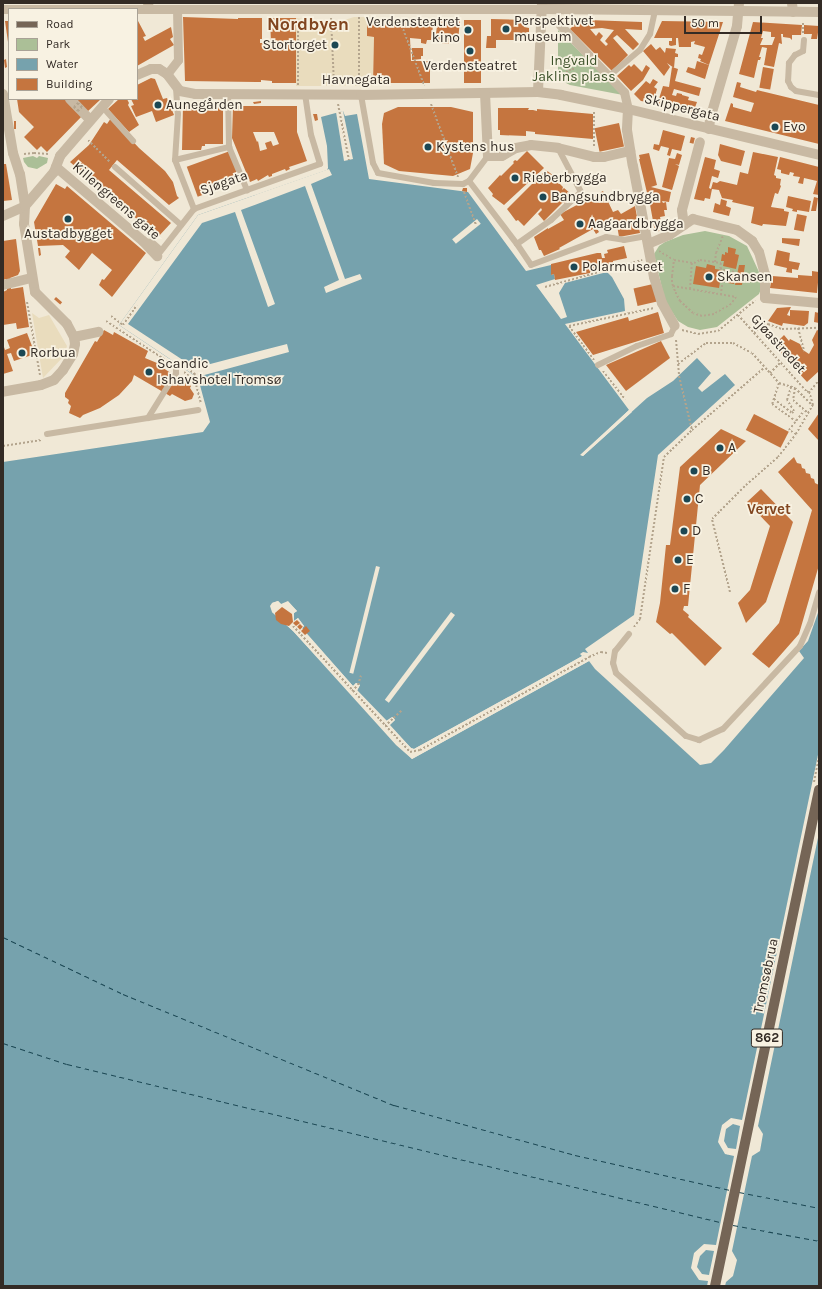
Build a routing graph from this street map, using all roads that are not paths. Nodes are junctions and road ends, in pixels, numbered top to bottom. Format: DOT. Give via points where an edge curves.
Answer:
graph roads {
  1 [pos="148,6"];
  2 [pos="542,6"];
  3 [pos="739,7"];
  4 [pos="51,8"];
  5 [pos="792,8"];
  6 [pos="177,9"];
  7 [pos="655,10"];
  8 [pos="819,12"];
  9 [pos="560,24"];
  10 [pos="804,40"];
  11 [pos="138,74"];
  12 [pos="167,74"];
  13 [pos="609,76"];
  14 [pos="176,88"];
  15 [pos="360,90"];
  16 [pos="538,92"];
  17 [pos="228,93"];
  18 [pos="485,93"];
  19 [pos="3,94"];
  20 [pos="305,94"];
  21 [pos="819,95"];
  22 [pos="71,100"];
  23 [pos="108,100"];
  24 [pos="628,109"];
  25 [pos="107,112"];
  26 [pos="90,120"];
  27 [pos="709,129"];
  28 [pos="133,141"];
  29 [pos="700,142"];
  30 [pos="229,147"];
  31 [pos="558,148"];
  32 [pos="630,151"];
  33 [pos="819,155"];
  34 [pos="488,156"];
  35 [pos="175,160"];
  36 [pos="56,167"];
  37 [pos="115,167"];
  38 [pos="469,181"];
  39 [pos="247,190"];
  40 [pos="25,206"];
  41 [pos="194,209"];
  42 [pos="3,216"];
  43 [pos="181,225"];
  44 [pos="684,225"];
  45 [pos="647,240"];
  46 [pos="517,244"];
  47 [pos="159,253"];
  48 [pos="32,278"];
  49 [pos="3,286"];
  50 [pos="819,303"];
  51 [pos="675,326"];
  52 [pos="100,330"];
  53 [pos="74,337"];
  54 [pos="177,365"];
  55 [pos="598,365"];
  56 [pos="3,392"];
  57 [pos="198,410"];
  58 [pos="148,418"];
  59 [pos="45,437"];
  60 [pos="819,592"];
  61 [pos="629,634"];
  62 [pos="819,790"];
  63 [pos="715,1286"];
  1 -- 4 [label="street"];
  1 -- 6 [label="street"];
  2 -- 6 [label="street"];
  2 -- 7 [label="street"];
  2 -- 16 [label="street"];
  3 -- 5 [label="street"];
  3 -- 7 [label="street"];
  3 -- 27 [label="street" via="737,26"];
  5 -- 8 [label="street"];
  6 -- 12 [label="street" via="178,60"];
  7 -- 13 [label="lane" via="650,34 640,50"];
  9 -- 13 [label="street"];
  10 -- 21 [label="lane" via="803,51 795,55 789,63 788,81 796,91"];
  11 -- 12 [label="street" via="157,68"];
  12 -- 14 [label="street, Sjøgata"];
  13 -- 24 [label="street" via="624,92"];
  14 -- 17 [label="street, Havnegata" via="191,93"];
  14 -- 35 [label="lane, Sjøgata" via="178,114"];
  15 -- 18 [label="street, Havnegata"];
  15 -- 20 [label="street, Havnegata"];
  15 -- 38 [label="lane" via="373,163 378,173 434,183 463,184"];
  16 -- 18 [label="street, Havnegata"];
  16 -- 24 [label="street, Skippergata"];
  17 -- 20 [label="street, Havnegata"];
  17 -- 30 [label="lane"];
  18 -- 34 [label="street"];
  19 -- 40 [label="street"];
  20 -- 39 [label="lane, Sjøgata" via="311,135 320,164"];
  22 -- 26 [label="street"];
  23 -- 26 [label="street"];
  24 -- 27 [label="street, Skippergata"];
  24 -- 32 [label="street"];
  25 -- 28 [label="lane"];
  26 -- 36 [label="street" via="60,156"];
  27 -- 33 [label="street, Skippergata"];
  29 -- 44 [label="street" via="682,210"];
  30 -- 35 [label="lane"];
  30 -- 39 [label="lane"];
  31 -- 32 [label="street" via="594,157"];
  31 -- 34 [label="street" via="531,146 516,148 502,156"];
  31 -- 46 [label="lane" via="581,192 551,220"];
  32 -- 45 [label="street"];
  34 -- 38 [label="lane"];
  35 -- 41 [label="lane, Sjøgata"];
  36 -- 40 [label="street"];
  36 -- 47 [label="street, Killengreens gate"];
  37 -- 43 [label="lane"];
  38 -- 46 [label="lane"];
  39 -- 41 [label="lane, Sjøgata"];
  40 -- 42 [label="street"];
  40 -- 48 [label="street" via="24,224"];
  41 -- 43 [label="lane"];
  43 -- 47 [label="lane"];
  44 -- 45 [label="street" via="669,235"];
  44 -- 50 [label="street" via="693,219 743,233 752,240 762,263 765,298"];
  45 -- 46 [label="lane" via="606,237 531,265"];
  45 -- 51 [label="street" via="663,306"];
  48 -- 49 [label="street"];
  48 -- 53 [label="street" via="35,292 63,319"];
  51 -- 55 [label="lane" via="671,334 637,346"];
  52 -- 53 [label="street"];
  53 -- 56 [label="street" via="73,354 57,377 41,385"];
  54 -- 58 [label="lane" via="176,374"];
  57 -- 58 [label="lane"];
  58 -- 59 [label="lane"];
  60 -- 61 [label="lane" via="810,624 800,646 723,729 699,740 686,736 616,673 614,654"];
  62 -- 63 [label="main road, Tromsøbrua / 862"];
}
